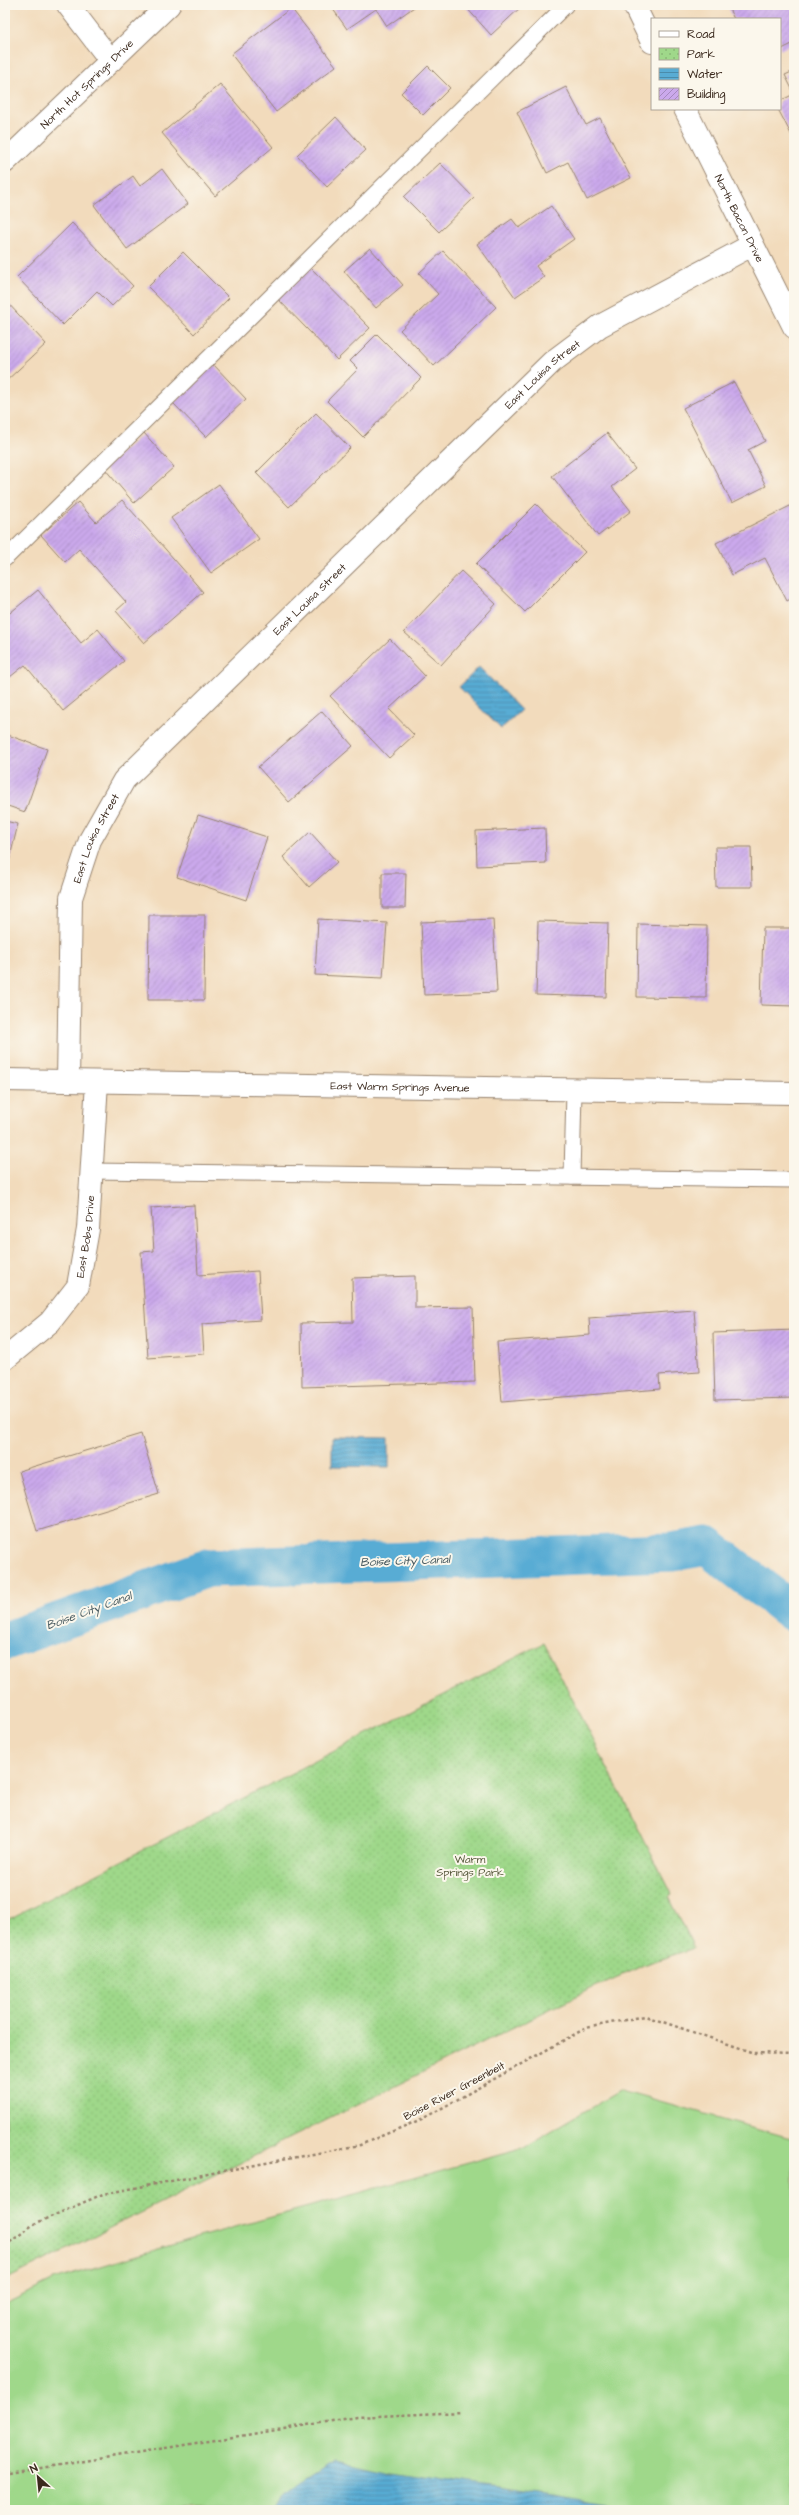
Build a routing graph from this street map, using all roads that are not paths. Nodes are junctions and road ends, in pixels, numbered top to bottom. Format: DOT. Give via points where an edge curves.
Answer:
graph roads {
  1 [pos="68,5"];
  2 [pos="169,5"];
  3 [pos="566,5"];
  4 [pos="634,5"];
  5 [pos="651,40"];
  6 [pos="111,61"];
  7 [pos="685,110"];
  8 [pos="5,162"];
  9 [pos="752,245"];
  10 [pos="794,327"];
  11 [pos="5,559"];
  12 [pos="5,1080"];
  13 [pos="68,1081"];
  14 [pos="97,1082"];
  15 [pos="574,1090"];
  16 [pos="794,1093"];
  17 [pos="91,1172"];
  18 [pos="572,1177"];
  19 [pos="794,1180"];
  20 [pos="5,1359"];
  1 -- 6 [label="street"];
  2 -- 6 [label="street, North Hot Springs Drive"];
  3 -- 11 [label="lane"];
  4 -- 5 [label="street"];
  6 -- 8 [label="street, North Hot Springs Drive"];
  7 -- 9 [label="street, North Bacon Drive"];
  9 -- 10 [label="street, North Bacon Drive"];
  9 -- 13 [label="street, East Louisa Street" via="600,326 552,362 124,780 90,840 71,898"];
  12 -- 13 [label="street, East Warm Springs Avenue"];
  13 -- 14 [label="street, East Warm Springs Avenue"];
  14 -- 15 [label="street, East Warm Springs Avenue"];
  14 -- 17 [label="street, East Bobs Drive"];
  15 -- 16 [label="street, East Warm Springs Avenue"];
  15 -- 18 [label="lane"];
  17 -- 18 [label="lane"];
  17 -- 20 [label="street, East Bobs Drive" via="88,1229 78,1286 50,1322"];
  18 -- 19 [label="lane"];
}
